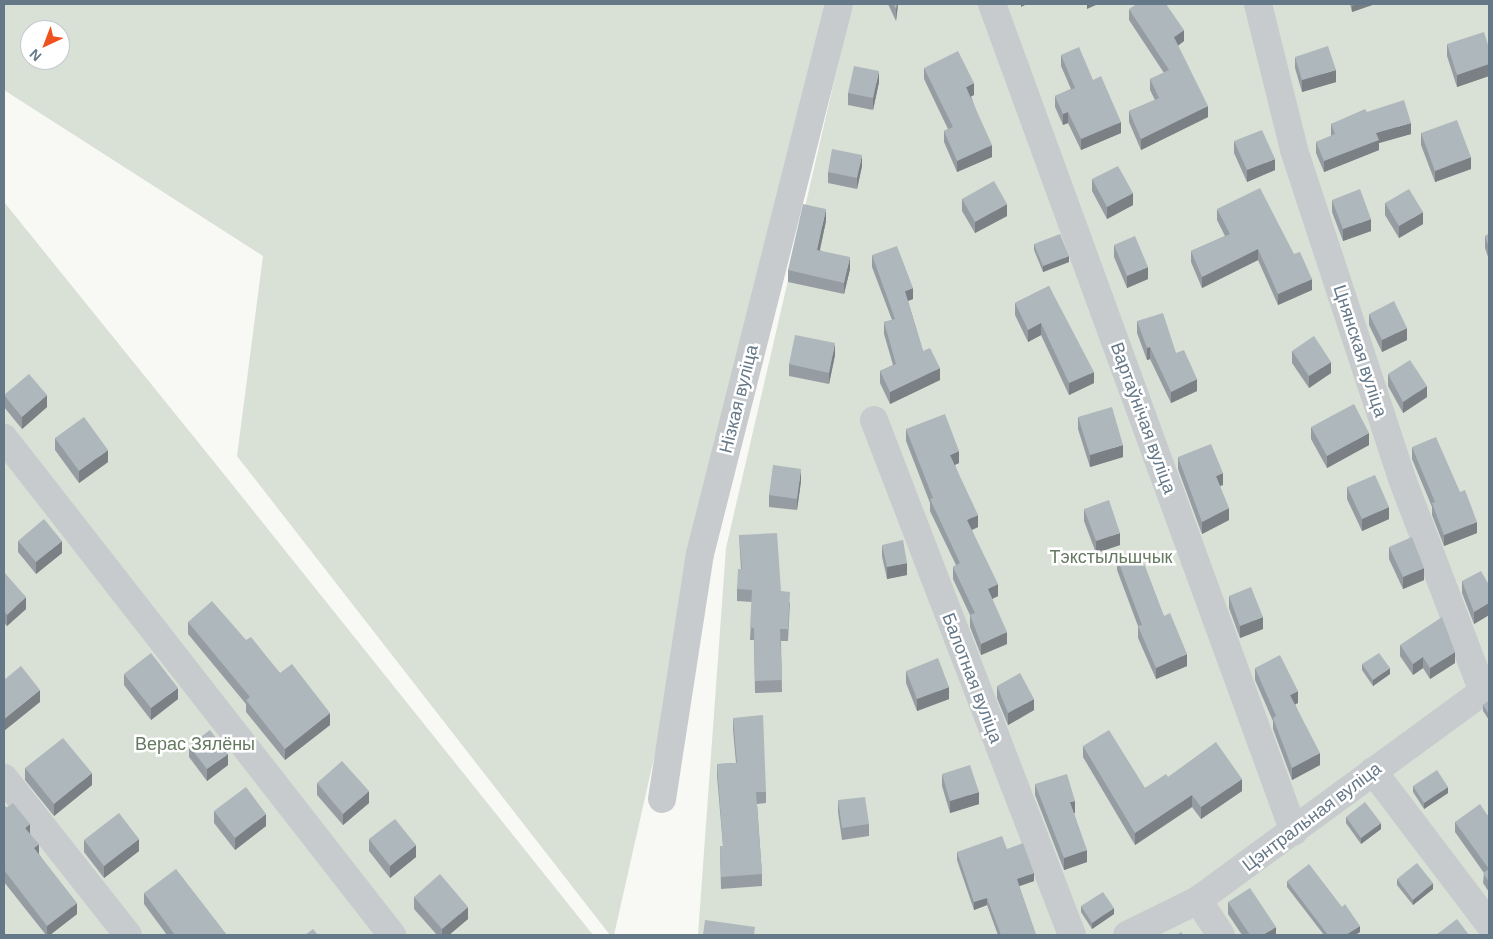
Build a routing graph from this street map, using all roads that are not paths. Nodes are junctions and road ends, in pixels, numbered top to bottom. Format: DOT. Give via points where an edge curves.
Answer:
graph roads {
  1 [pos="839,4"];
  2 [pos="992,4"];
  3 [pos="1258,4"];
  4 [pos="874,420"];
  5 [pos="4,438"];
  6 [pos="1486,690"];
  7 [pos="1374,771"];
  8 [pos="4,778"];
  9 [pos="662,799"];
  10 [pos="1294,832"];
  11 [pos="1198,900"];
  12 [pos="1489,924"];
  13 [pos="128,935"];
  14 [pos="392,935"];
  15 [pos="1072,935"];
  16 [pos="1127,935"];
  17 [pos="1221,935"];
  1 -- 9 [label="street, Нізкая вуліца" via="700,554"];
  2 -- 10 [label="street, Вартаўнічая вуліца"];
  3 -- 6 [label="street, Цнянская вуліца" via="1294,150 1402,476"];
  4 -- 15 [label="street, Балотная вуліца"];
  5 -- 14 [label="street"];
  6 -- 7 [label="street, Цэнтральная вуліца"];
  7 -- 10 [label="street, Цэнтральная вуліца"];
  7 -- 12 [label="street"];
  8 -- 13 [label="street"];
  10 -- 11 [label="street, Цэнтральная вуліца"];
  11 -- 16 [label="street, Цэнтральная вуліца"];
  11 -- 17 [label="street"];
}
